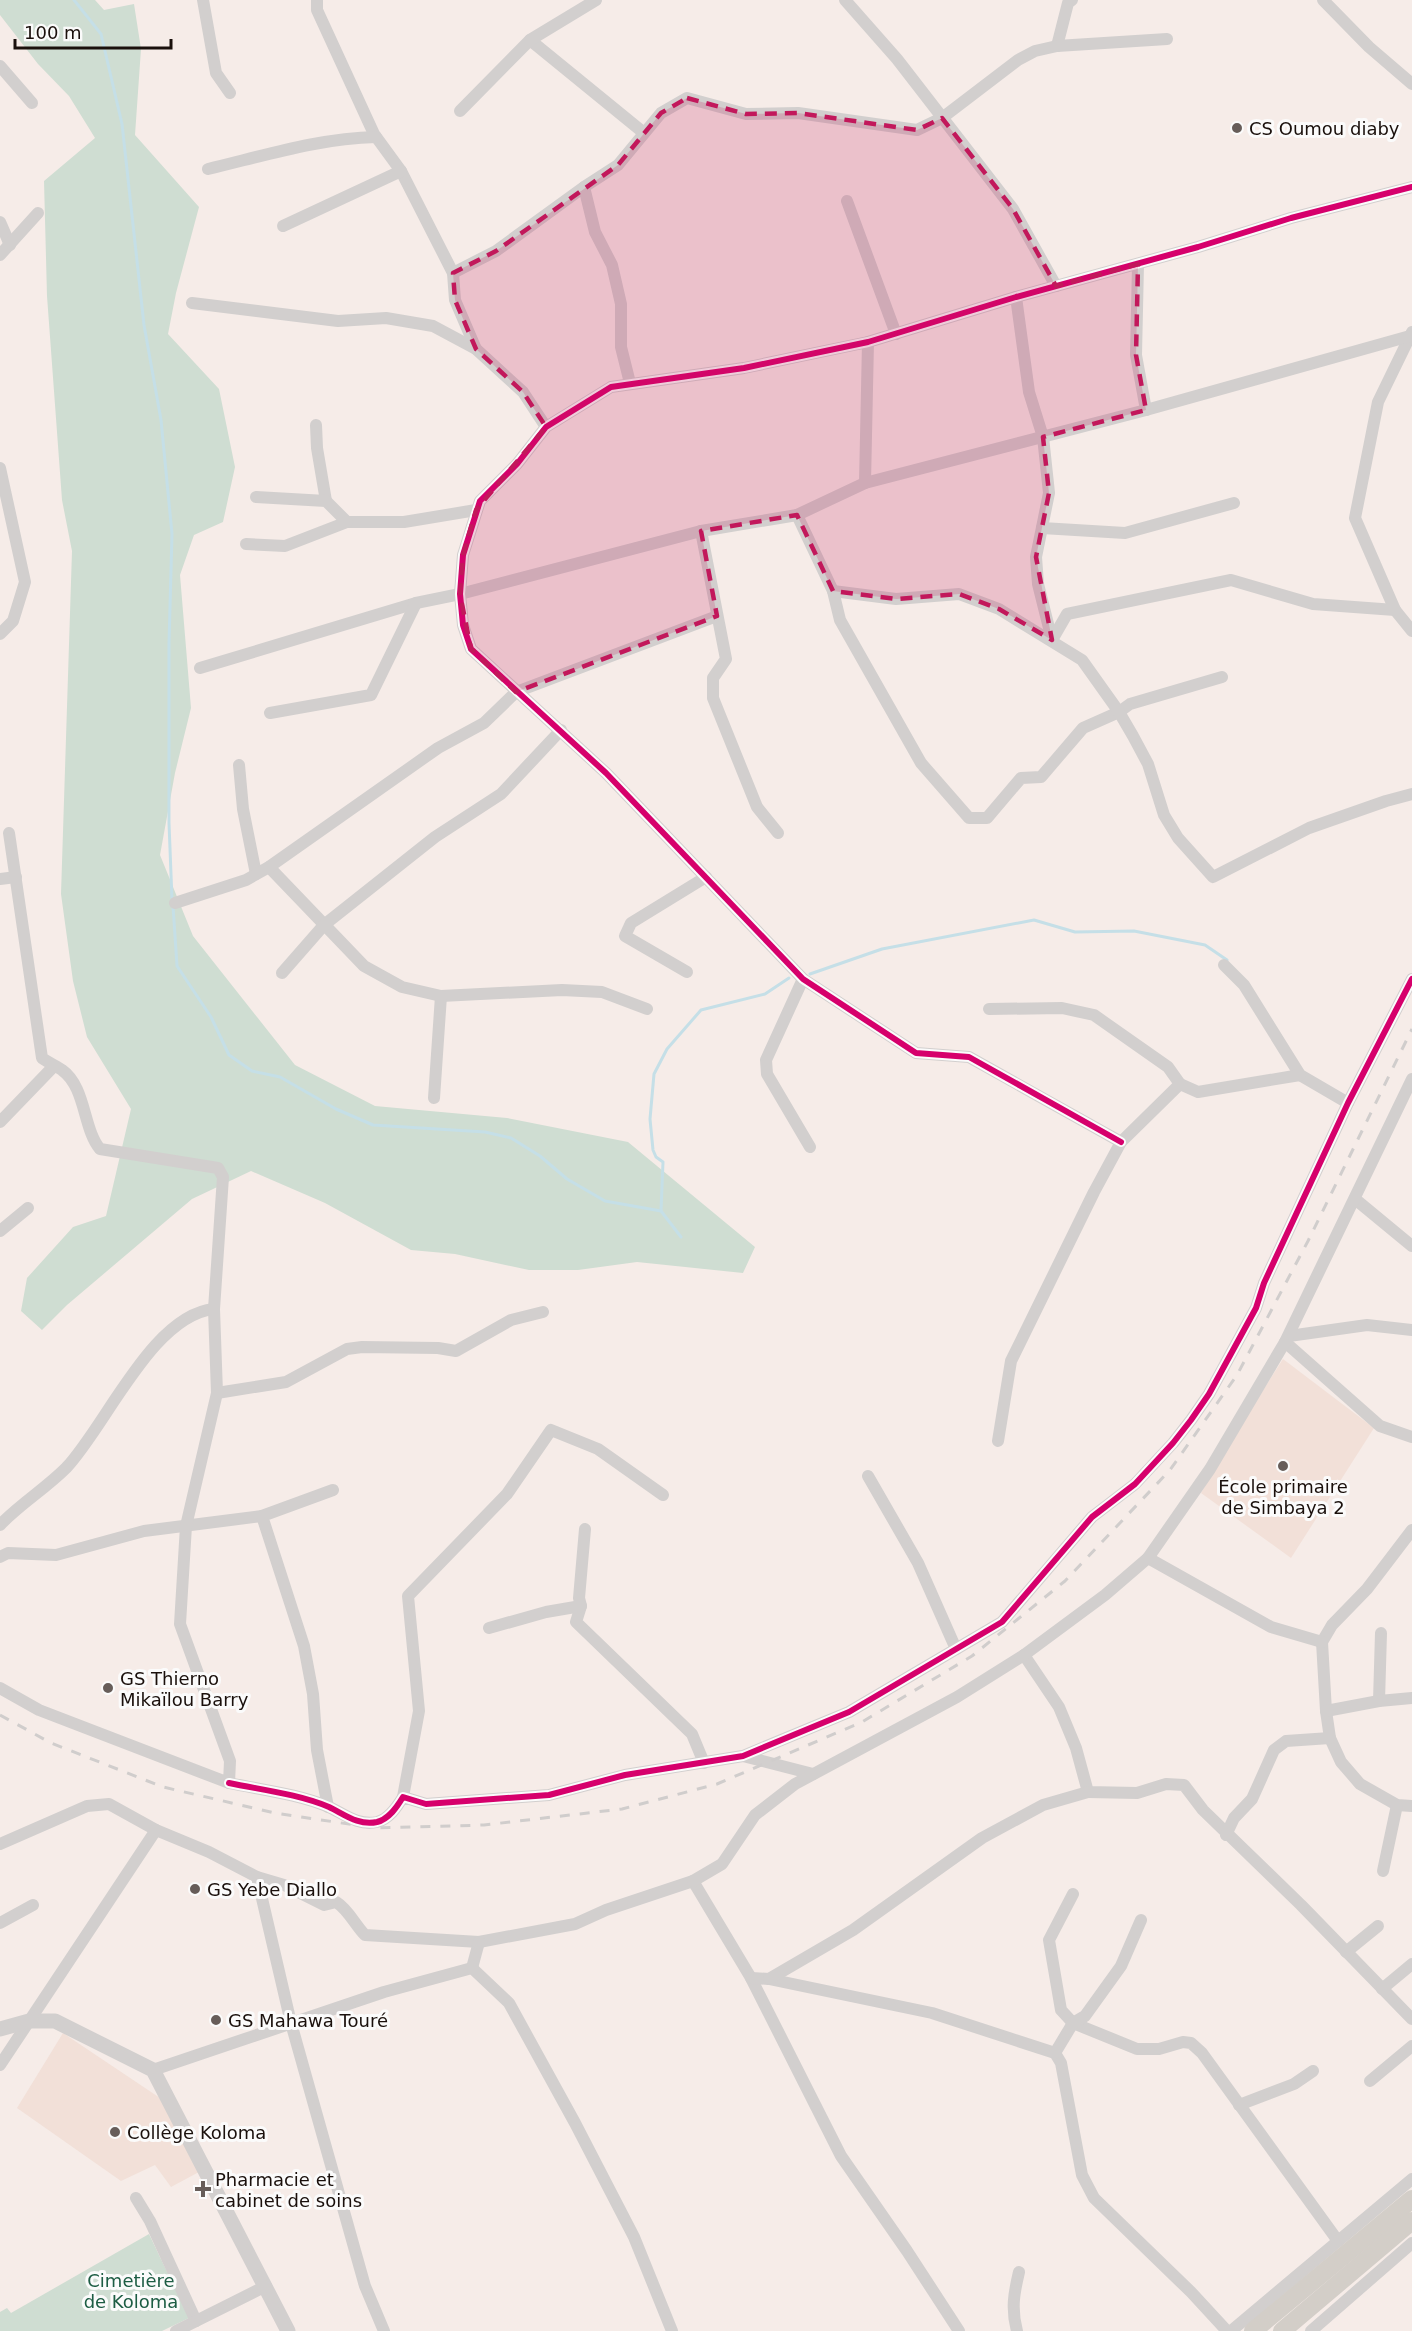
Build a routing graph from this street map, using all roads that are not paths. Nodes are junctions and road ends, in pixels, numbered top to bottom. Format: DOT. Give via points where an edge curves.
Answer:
graph roads {
  1 [pos="203,0"];
  2 [pos="317,0"];
  3 [pos="597,0"];
  4 [pos="846,0"];
  5 [pos="1072,0"];
  6 [pos="1323,0"];
  7 [pos="1167,39"];
  8 [pos="530,40"];
  9 [pos="1057,46"];
  10 [pos="0,66"];
  11 [pos="1412,84"];
  12 [pos="230,93"];
  13 [pos="32,103"];
  14 [pos="460,111"];
  15 [pos="942,118"];
  16 [pos="644,133"];
  17 [pos="376,137"];
  18 [pos="208,170"];
  19 [pos="401,171"];
  20 [pos="584,187"];
  21 [pos="1412,187"];
  22 [pos="847,201"];
  23 [pos="38,213"];
  24 [pos="0,222"];
  25 [pos="283,226"];
  26 [pos="9,245"];
  27 [pos="0,255"];
  28 [pos="1138,264"];
  29 [pos="453,273"];
  30 [pos="1056,286"];
  31 [pos="1016,297"];
  32 [pos="192,303"];
  33 [pos="896,334"];
  34 [pos="1411,334"];
  35 [pos="868,342"];
  36 [pos="476,349"];
  37 [pos="630,383"];
  38 [pos="1146,410"];
  39 [pos="316,425"];
  40 [pos="546,427"];
  41 [pos="1043,437"];
  42 [pos="0,468"];
  43 [pos="865,483"];
  44 [pos="256,497"];
  45 [pos="326,501"];
  46 [pos="1234,503"];
  47 [pos="476,510"];
  48 [pos="797,515"];
  49 [pos="347,522"];
  50 [pos="1042,528"];
  51 [pos="701,531"];
  52 [pos="246,544"];
  53 [pos="833,591"];
  54 [pos="460,594"];
  55 [pos="416,603"];
  56 [pos="1395,610"];
  57 [pos="717,616"];
  58 [pos="1412,631"];
  59 [pos="0,634"];
  60 [pos="1052,640"];
  61 [pos="200,668"];
  62 [pos="1222,677"];
  63 [pos="516,692"];
  64 [pos="1119,712"];
  65 [pos="270,713"];
  66 [pos="561,730"];
  67 [pos="239,765"];
  68 [pos="1412,794"];
  69 [pos="9,833"];
  70 [pos="777,833"];
  71 [pos="268,867"];
  72 [pos="256,874"];
  73 [pos="16,877"];
  74 [pos="706,878"];
  75 [pos="0,879"];
  76 [pos="175,903"];
  77 [pos="324,925"];
  78 [pos="1224,965"];
  79 [pos="687,972"];
  80 [pos="282,973"];
  81 [pos="803,978"];
  82 [pos="1412,979"];
  83 [pos="441,996"];
  84 [pos="647,1009"];
  85 [pos="989,1009"];
  86 [pos="54,1066"];
  87 [pos="1300,1075"];
  88 [pos="1412,1079"];
  89 [pos="1180,1084"];
  90 [pos="434,1098"];
  91 [pos="1348,1103"];
  92 [pos="1,1118"];
  93 [pos="1121,1142"];
  94 [pos="810,1147"];
  95 [pos="1355,1199"];
  96 [pos="28,1208"];
  97 [pos="0,1231"];
  98 [pos="1412,1246"];
  99 [pos="214,1309"];
  100 [pos="543,1312"];
  101 [pos="1412,1330"];
  102 [pos="1287,1339"];
  103 [pos="217,1393"];
  104 [pos="1412,1437"];
  105 [pos="998,1441"];
  106 [pos="868,1476"];
  107 [pos="333,1490"];
  108 [pos="663,1495"];
  109 [pos="262,1516"];
  110 [pos="0,1525"];
  111 [pos="186,1526"];
  112 [pos="585,1529"];
  113 [pos="1412,1530"];
  114 [pos="0,1557"];
  115 [pos="1148,1558"];
  116 [pos="582,1606"];
  117 [pos="489,1628"];
  118 [pos="1381,1634"];
  119 [pos="1322,1642"];
  120 [pos="956,1649"];
  121 [pos="1024,1655"];
  122 [pos="0,1688"];
  123 [pos="1412,1698"];
  124 [pos="1379,1701"];
  125 [pos="1326,1711"];
  126 [pos="1330,1738"];
  127 [pos="743,1756"];
  128 [pos="704,1763"];
  129 [pos="813,1774"];
  130 [pos="229,1783"];
  131 [pos="1088,1792"];
  132 [pos="403,1797"];
  133 [pos="1397,1805"];
  134 [pos="1412,1806"];
  135 [pos="328,1807"];
  136 [pos="156,1830"];
  137 [pos="1226,1835"];
  138 [pos="0,1844"];
  139 [pos="1383,1871"];
  140 [pos="257,1877"];
  141 [pos="693,1881"];
  142 [pos="1073,1894"];
  143 [pos="33,1905"];
  144 [pos="1141,1920"];
  145 [pos="0,1923"];
  146 [pos="1378,1926"];
  147 [pos="479,1942"];
  148 [pos="1346,1952"];
  149 [pos="1412,1964"];
  150 [pos="472,1968"];
  151 [pos="751,1978"];
  152 [pos="770,1979"];
  153 [pos="1382,1989"];
  154 [pos="1412,2019"];
  155 [pos="29,2021"];
  156 [pos="291,2023"];
  157 [pos="1073,2023"];
  158 [pos="0,2029"];
  159 [pos="1412,2046"];
  160 [pos="1055,2053"];
  161 [pos="0,2065"];
  162 [pos="153,2070"];
  163 [pos="1313,2071"];
  164 [pos="1370,2081"];
  165 [pos="1239,2105"];
  166 [pos="1412,2179"];
  167 [pos="136,2198"];
  168 [pos="1412,2199"];
  169 [pos="1412,2221"];
  170 [pos="1338,2241"];
  171 [pos="1412,2243"];
  172 [pos="1019,2272"];
  173 [pos="267,2286"];
  174 [pos="196,2321"];
  175 [pos="176,2331"];
  176 [pos="288,2331"];
  177 [pos="384,2331"];
  178 [pos="672,2331"];
  179 [pos="959,2331"];
  180 [pos="1017,2331"];
  181 [pos="1229,2331"];
  182 [pos="1253,2331"];
  183 [pos="1282,2331"];
  184 [pos="1311,2331"];
  1 -- 12 [label="street" via="216,73"];
  2 -- 17 [label="street" via="317,10"];
  3 -- 8 [label="street"];
  4 -- 15 [label="street"];
  5 -- 9 [label="street"];
  6 -- 11 [label="street"];
  7 -- 9 [label="street"];
  8 -- 14 [label="street"];
  8 -- 16 [label="street"];
  9 -- 15 [label="street" via="1017,60"];
  10 -- 13 [label="street"];
  15 -- 16 [label="street" via="917,130 798,112 746,114 687,98 662,112"];
  15 -- 30 [label="street" via="1012,209"];
  16 -- 20 [label="street" via="618,165"];
  17 -- 18 [label="street" via="354,137 286,150"];
  17 -- 19 [label="street"];
  19 -- 25 [label="street"];
  19 -- 29 [label="street"];
  20 -- 29 [label="street" via="496,251"];
  20 -- 37 [label="street" via="595,232 612,265 621,304 621,347"];
  21 -- 28 [label="street"];
  22 -- 33 [label="street"];
  23 -- 26 [label="street"];
  24 -- 26 [label="street"];
  26 -- 27 [label="street"];
  28 -- 30 [label="street"];
  28 -- 38 [label="street" via="1136,355"];
  29 -- 36 [label="street" via="456,300"];
  30 -- 31 [label="street"];
  31 -- 33 [label="street"];
  31 -- 41 [label="street" via="1029,392"];
  32 -- 36 [label="street" via="338,321 387,318 433,326"];
  33 -- 35 [label="street"];
  34 -- 38 [label="street"];
  34 -- 56 [label="street" via="1378,402 1355,518"];
  35 -- 37 [label="street" via="744,368"];
  35 -- 43 [label="street"];
  36 -- 40 [label="street" via="523,392"];
  37 -- 40 [label="street" via="611,387"];
  38 -- 41 [label="street"];
  39 -- 45 [label="street"];
  40 -- 47 [label="street"];
  41 -- 43 [label="street"];
  41 -- 50 [label="street" via="1049,493"];
  42 -- 59 [label="street" via="25,582 13,621"];
  43 -- 48 [label="street"];
  44 -- 45 [label="street"];
  45 -- 49 [label="street"];
  46 -- 50 [label="street" via="1125,533"];
  47 -- 49 [label="street" via="404,522"];
  47 -- 54 [label="street" via="463,555"];
  48 -- 51 [label="street"];
  48 -- 53 [label="street"];
  49 -- 52 [label="street" via="285,546"];
  50 -- 60 [label="street" via="1036,557 1038,584"];
  51 -- 54 [label="street"];
  51 -- 57 [label="street"];
  53 -- 60 [label="street" via="897,599 959,594 999,609"];
  53 -- 64 [label="street" via="840,620 921,763 969,818 987,818 1021,778 1041,777 1083,728"];
  54 -- 55 [label="street"];
  54 -- 63 [label="street" via="463,625 471,649"];
  55 -- 61 [label="street"];
  55 -- 65 [label="street" via="371,695"];
  56 -- 58 [label="street"];
  56 -- 60 [label="street" via="1313,604 1231,580 1067,614"];
  57 -- 63 [label="street"];
  57 -- 70 [label="street" via="726,658 713,678 713,698 757,807"];
  60 -- 64 [label="street" via="1082,660"];
  62 -- 64 [label="street" via="1130,704"];
  63 -- 66 [label="street"];
  63 -- 71 [label="street" via="484,723 438,748"];
  64 -- 68 [label="street" via="1148,764 1164,815 1178,838 1213,877 1309,828"];
  66 -- 74 [label="street"];
  66 -- 77 [label="street" via="501,794 435,837"];
  67 -- 72 [label="street"];
  69 -- 73 [label="street"];
  71 -- 72 [label="street"];
  71 -- 77 [label="street"];
  72 -- 76 [label="street"];
  73 -- 75 [label="street"];
  73 -- 86 [label="street" via="42,1058"];
  74 -- 79 [label="street" via="631,923 625,936"];
  74 -- 81 [label="street"];
  77 -- 80 [label="street"];
  77 -- 83 [label="street" via="364,966 402,987"];
  78 -- 87 [label="street" via="1244,985"];
  81 -- 93 [label="street" via="916,1053 969,1057"];
  81 -- 94 [label="street" via="766,1060 767,1074"];
  82 -- 91 [label="street"];
  83 -- 84 [label="street" via="572,990 602,992"];
  83 -- 90 [label="street"];
  85 -- 89 [label="street" via="1062,1008 1094,1016 1168,1067"];
  86 -- 92 [label="street"];
  86 -- 99 [label="street" via="63,1070 79,1093 94,1142 100,1149 218,1168 223,1177"];
  87 -- 89 [label="street" via="1198,1092"];
  87 -- 91 [label="street"];
  88 -- 95 [label="street"];
  89 -- 93 [label="street"];
  91 -- 120 [label="street" via="1256,1308 1191,1420 1135,1484 1092,1516 1002,1622"];
  93 -- 105 [label="street" via="1011,1361"];
  95 -- 98 [label="street"];
  95 -- 102 [label="street"];
  96 -- 97 [label="street"];
  99 -- 103 [label="street"];
  99 -- 110 [label="street" via="183,1319 138,1365 91,1438 66,1467"];
  100 -- 103 [label="street" via="511,1320 456,1351 347,1349 286,1382"];
  101 -- 102 [label="street" via="1367,1325"];
  102 -- 104 [label="street" via="1380,1426"];
  102 -- 115 [label="street" via="1210,1469"];
  103 -- 111 [label="street"];
  106 -- 120 [label="street" via="918,1563"];
  107 -- 109 [label="street"];
  108 -- 132 [label="street" via="598,1449 551,1430 507,1494 408,1596 419,1711"];
  109 -- 111 [label="street"];
  109 -- 135 [label="street" via="304,1646"];
  111 -- 114 [label="street" via="144,1530 56,1555 8,1553"];
  111 -- 130 [label="street" via="180,1624 230,1761"];
  112 -- 116 [label="street" via="579,1598"];
  113 -- 119 [label="street" via="1367,1589 1332,1624"];
  115 -- 119 [label="street" via="1271,1627"];
  115 -- 121 [label="street"];
  116 -- 117 [label="street"];
  116 -- 128 [label="street" via="576,1622 692,1734"];
  118 -- 124 [label="street"];
  119 -- 125 [label="street"];
  120 -- 127 [label="street" via="849,1712"];
  121 -- 129 [label="street" via="957,1698"];
  121 -- 131 [label="street" via="1059,1707"];
  122 -- 130 [label="street" via="39,1710"];
  123 -- 124 [label="street"];
  124 -- 125 [label="street"];
  125 -- 126 [label="street"];
  126 -- 133 [label="street" via="1341,1762 1360,1784"];
  126 -- 137 [label="street" via="1286,1741 1274,1750 1252,1799 1234,1818"];
  127 -- 128 [label="street"];
  127 -- 129 [label="street"];
  128 -- 132 [label="street" via="625,1775 549,1795 426,1804"];
  129 -- 141 [label="street" via="755,1815 722,1864"];
  130 -- 135 [label="street"];
  131 -- 137 [label="street" via="1137,1793 1166,1784 1184,1785"];
  131 -- 152 [label="street" via="1043,1805 982,1838 853,1930"];
  132 -- 135 [label="street" via="393,1813 377,1822 353,1820"];
  133 -- 134 [label="street"];
  133 -- 139 [label="street"];
  136 -- 138 [label="street" via="110,1804 87,1806"];
  136 -- 140 [label="street"];
  136 -- 155 [label="street"];
  137 -- 148 [label="street"];
  140 -- 147 [label="street" via="284,1885 324,1905 336,1902 344,1906 365,1935"];
  140 -- 156 [label="street"];
  141 -- 147 [label="street" via="575,1924"];
  141 -- 151 [label="street"];
  142 -- 157 [label="street" via="1049,1940 1061,2010"];
  143 -- 145 [label="street"];
  144 -- 157 [label="street" via="1121,1966 1086,2016"];
  146 -- 148 [label="street"];
  147 -- 150 [label="street"];
  148 -- 153 [label="street"];
  149 -- 153 [label="street"];
  150 -- 156 [label="street"];
  150 -- 178 [label="street" via="509,2003 548,2073 634,2237"];
  151 -- 152 [label="street"];
  151 -- 179 [label="street" via="841,2156"];
  152 -- 160 [label="street" via="932,2013"];
  153 -- 154 [label="street"];
  155 -- 158 [label="street"];
  155 -- 161 [label="street"];
  155 -- 162 [label="street" via="55,2021"];
  156 -- 162 [label="street"];
  156 -- 177 [label="street" via="365,2286"];
  157 -- 160 [label="street"];
  157 -- 165 [label="street" via="1137,2049 1191,2043"];
  159 -- 164 [label="street"];
  160 -- 181 [label="street" via="1061,2063 1082,2175 1094,2198"];
  162 -- 173 [label="street"];
  163 -- 165 [label="street" via="1294,2084"];
  165 -- 170 [label="street"];
  166 -- 170 [label="street"];
  167 -- 174 [label="street"];
  168 -- 182 [label="main road"];
  169 -- 183 [label="main road"];
  170 -- 181 [label="street"];
  171 -- 184 [label="street"];
  172 -- 180 [label="street" via="1012,2299"];
  173 -- 174 [label="street"];
  173 -- 176 [label="street"];
  174 -- 175 [label="street"];
}
